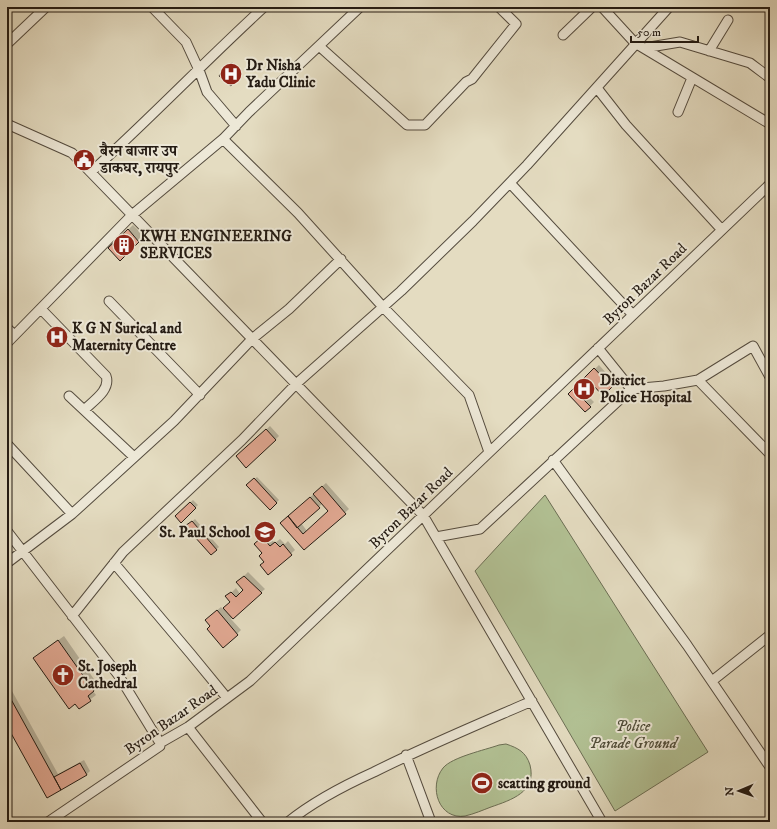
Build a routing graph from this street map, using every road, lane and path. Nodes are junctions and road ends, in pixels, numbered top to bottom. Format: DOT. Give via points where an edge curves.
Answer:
graph roads {
  1 [pos="46,7"];
  2 [pos="152,7"];
  3 [pos="264,7"];
  4 [pos="360,7"];
  5 [pos="499,7"];
  6 [pos="592,7"];
  7 [pos="602,7"];
  8 [pos="669,7"];
  9 [pos="728,20"];
  10 [pos="563,35"];
  11 [pos="7,44"];
  12 [pos="639,45"];
  13 [pos="320,46"];
  14 [pos="708,51"];
  15 [pos="199,70"];
  16 [pos="692,78"];
  17 [pos="770,78"];
  18 [pos="597,88"];
  19 [pos="678,112"];
  20 [pos="7,124"];
  21 [pos="770,124"];
  22 [pos="236,126"];
  23 [pos="223,139"];
  24 [pos="91,172"];
  25 [pos="510,183"];
  26 [pos="770,184"];
  27 [pos="132,215"];
  28 [pos="722,230"];
  29 [pos="341,259"];
  30 [pos="109,301"];
  31 [pos="383,307"];
  32 [pos="41,309"];
  33 [pos="633,315"];
  34 [pos="7,328"];
  35 [pos="14,336"];
  36 [pos="252,339"];
  37 [pos="7,343"];
  38 [pos="598,348"];
  39 [pos="770,377"];
  40 [pos="698,380"];
  41 [pos="296,384"];
  42 [pos="631,389"];
  43 [pos="200,395"];
  44 [pos="70,396"];
  45 [pos="84,410"];
  46 [pos="7,444"];
  47 [pos="489,452"];
  48 [pos="770,454"];
  49 [pos="134,457"];
  50 [pos="553,460"];
  51 [pos="72,514"];
  52 [pos="423,515"];
  53 [pos="7,531"];
  54 [pos="436,537"];
  55 [pos="22,551"];
  56 [pos="7,563"];
  57 [pos="114,564"];
  58 [pos="72,616"];
  59 [pos="770,635"];
  60 [pos="712,682"];
  61 [pos="227,698"];
  62 [pos="532,701"];
  63 [pos="188,727"];
  64 [pos="160,743"];
  65 [pos="406,756"];
  66 [pos="770,767"];
  67 [pos="63,818"];
  68 [pos="48,822"];
  69 [pos="262,822"];
  70 [pos="288,822"];
  71 [pos="431,822"];
  72 [pos="602,822"];
  1 -- 11 [label="street"];
  2 -- 15 [label="street" via="186,42"];
  3 -- 15 [label="street"];
  4 -- 13 [label="street"];
  5 -- 13 [label="street" via="516,24 472,79 466,82 426,125 407,125"];
  6 -- 10 [label="street"];
  7 -- 12 [label="street"];
  8 -- 12 [label="street"];
  9 -- 14 [label="street"];
  12 -- 14 [label="street" via="680,42"];
  12 -- 16 [label="street"];
  12 -- 18 [label="street"];
  13 -- 22 [label="street"];
  14 -- 17 [label="street" via="750,63"];
  15 -- 22 [label="street" via="207,92"];
  15 -- 24 [label="street"];
  16 -- 19 [label="street"];
  16 -- 21 [label="street"];
  18 -- 25 [label="street"];
  18 -- 28 [label="street" via="626,125"];
  20 -- 24 [label="street" via="72,153"];
  22 -- 23 [label="street"];
  23 -- 27 [label="street"];
  23 -- 29 [label="street"];
  24 -- 27 [label="street"];
  25 -- 31 [label="street"];
  25 -- 33 [label="street"];
  26 -- 28 [label="street, Byron Bazar Road"];
  27 -- 32 [label="street"];
  27 -- 36 [label="street"];
  28 -- 33 [label="street, Byron Bazar Road"];
  29 -- 31 [label="street"];
  29 -- 36 [label="street" via="294,304"];
  30 -- 43 [label="street"];
  31 -- 41 [label="street"];
  31 -- 47 [label="street" via="469,395"];
  32 -- 35 [label="street"];
  32 -- 45 [label="street" via="106,376 106,387"];
  33 -- 38 [label="street, Byron Bazar Road"];
  34 -- 35 [label="street"];
  35 -- 37 [label="street"];
  36 -- 41 [label="street"];
  36 -- 43 [label="street"];
  38 -- 42 [label="street"];
  38 -- 47 [label="street, Byron Bazar Road"];
  39 -- 40 [label="street" via="754,346"];
  40 -- 42 [label="street"];
  40 -- 48 [label="street"];
  41 -- 52 [label="street"];
  41 -- 57 [label="street" via="242,440 123,552"];
  42 -- 50 [label="street"];
  43 -- 49 [label="street"];
  44 -- 45 [label="street"];
  45 -- 49 [label="street"];
  46 -- 51 [label="street"];
  47 -- 52 [label="street, Byron Bazar Road"];
  49 -- 51 [label="street"];
  50 -- 54 [label="street" via="480,529"];
  50 -- 60 [label="street"];
  51 -- 55 [label="street"];
  52 -- 54 [label="street"];
  52 -- 61 [label="street, Byron Bazar Road" via="256,676"];
  53 -- 55 [label="street"];
  54 -- 62 [label="street"];
  55 -- 56 [label="street"];
  55 -- 58 [label="street"];
  57 -- 58 [label="street"];
  57 -- 61 [label="street"];
  58 -- 64 [label="street" via="119,676"];
  59 -- 60 [label="street"];
  60 -- 66 [label="street"];
  61 -- 63 [label="street, Byron Bazar Road"];
  62 -- 65 [label="street"];
  62 -- 72 [label="street"];
  63 -- 64 [label="street, Byron Bazar Road"];
  63 -- 69 [label="street"];
  64 -- 67 [label="street, Byron Bazar Road" via="160,746"];
  65 -- 70 [label="street" via="336,789"];
  65 -- 71 [label="street"];
  67 -- 68 [label="street, Byron Bazar Road"];
}
